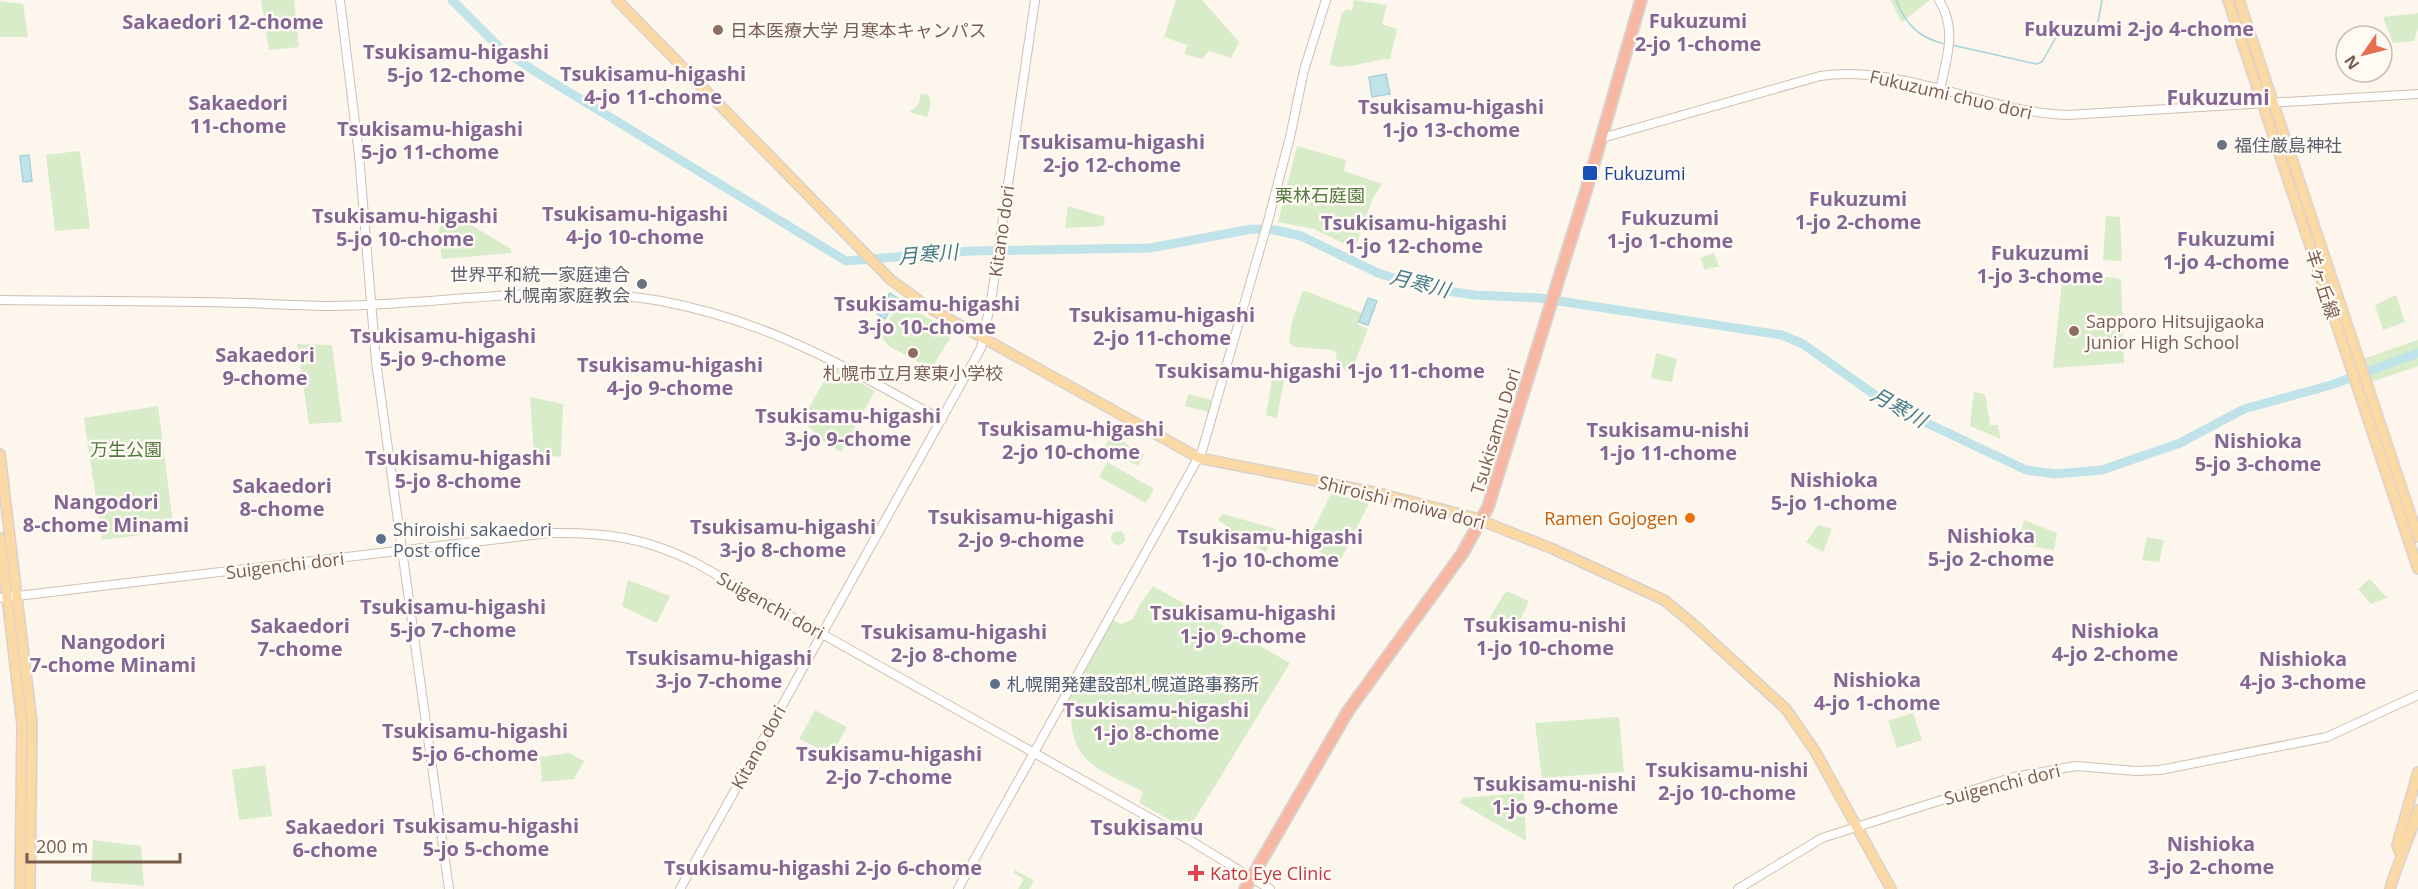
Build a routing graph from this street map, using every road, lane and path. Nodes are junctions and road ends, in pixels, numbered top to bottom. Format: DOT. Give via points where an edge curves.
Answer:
graph roads {
  1 [pos="340,0"];
  2 [pos="617,0"];
  3 [pos="1035,0"];
  4 [pos="1326,0"];
  5 [pos="1641,0"];
  6 [pos="1939,0"];
  7 [pos="2228,0"];
  8 [pos="2239,0"];
  9 [pos="1940,91"];
  10 [pos="2418,94"];
  11 [pos="2268,103"];
  12 [pos="1602,138"];
  13 [pos="0,300"];
  14 [pos="372,304"];
  15 [pos="985,339"];
  16 [pos="2361,383"];
  17 [pos="942,420"];
  18 [pos="0,454"];
  19 [pos="1199,458"];
  20 [pos="1482,520"];
  21 [pos="2418,537"];
  22 [pos="0,538"];
  23 [pos="403,552"];
  24 [pos="2418,569"];
  25 [pos="18,597"];
  26 [pos="4,598"];
  27 [pos="821,632"];
  28 [pos="2418,695"];
  29 [pos="1034,755"];
  30 [pos="2418,772"];
  31 [pos="2418,810"];
  32 [pos="1855,825"];
  33 [pos="2400,854"];
  34 [pos="1251,877"];
  35 [pos="20,889"];
  36 [pos="30,889"];
  37 [pos="449,889"];
  38 [pos="680,889"];
  39 [pos="958,889"];
  40 [pos="1245,889"];
  41 [pos="1270,889"];
  42 [pos="1738,889"];
  43 [pos="1891,889"];
  44 [pos="2390,889"];
  1 -- 14 [label="street" via="360,155"];
  2 -- 15 [label="main road, Shiroishi moiwa dori" via="879,267 910,295"];
  3 -- 15 [label="street, Kitano dori"];
  4 -- 19 [label="street" via="1304,70 1264,237"];
  5 -- 12 [label="highway, Tsukisamu Dori"];
  6 -- 9 [label="street" via="1948,17 1949,45"];
  7 -- 11 [label="main road, 羊ヶ丘線"];
  8 -- 11 [label="main road, 羊ヶ丘線"];
  9 -- 11 [label="street, Fukuzumi chuo dori" via="2028,112 2067,115"];
  9 -- 12 [label="street, Fukuzumi chuo dori" via="1858,73 1828,75"];
  10 -- 11 [label="street, Fukuzumi chuo dori"];
  11 -- 16 [label="main road, 羊ヶ丘線"];
  12 -- 20 [label="highway, Tsukisamu Dori" via="1498,483"];
  13 -- 14 [label="street"];
  14 -- 17 [label="street" via="572,292 663,302 743,322 803,345"];
  14 -- 23 [label="street"];
  15 -- 17 [label="street, Kitano dori"];
  15 -- 19 [label="main road, Shiroishi moiwa dori"];
  16 -- 21 [label="main road, 羊ヶ丘線"];
  16 -- 24 [label="main road, 羊ヶ丘線"];
  17 -- 27 [label="street, Kitano dori"];
  18 -- 25 [label="main road"];
  19 -- 20 [label="main road, Shiroishi moiwa dori" via="1384,494"];
  19 -- 29 [label="street"];
  20 -- 32 [label="main road, Shiroishi moiwa dori" via="1639,587 1681,613 1786,709 1815,751"];
  20 -- 34 [label="highway, Tsukisamu Dori" via="1348,711"];
  22 -- 26 [label="main road"];
  23 -- 25 [label="street, Suigenchi dori"];
  23 -- 27 [label="street, Suigenchi dori" via="549,533 595,532 640,540 694,562"];
  23 -- 37 [label="street"];
  25 -- 26 [label="street, Suigenchi dori"];
  25 -- 36 [label="main road" via="32,723"];
  26 -- 35 [label="main road" via="22,724"];
  27 -- 29 [label="street, Suigenchi dori"];
  27 -- 38 [label="street, Kitano dori"];
  28 -- 32 [label="street, Suigenchi dori" via="2344,730 2308,742 2160,770 2087,766 2051,769"];
  29 -- 34 [label="street, Suigenchi dori"];
  29 -- 39 [label="street"];
  30 -- 33 [label="main road" via="2397,845"];
  31 -- 33 [label="main road" via="2408,844"];
  32 -- 42 [label="street, Suigenchi dori" via="1811,843"];
  32 -- 43 [label="main road, Shiroishi moiwa dori"];
  33 -- 44 [label="main road"];
  34 -- 40 [label="highway, Tsukisamu Dori"];
  34 -- 41 [label="street, Suigenchi dori"];
}
